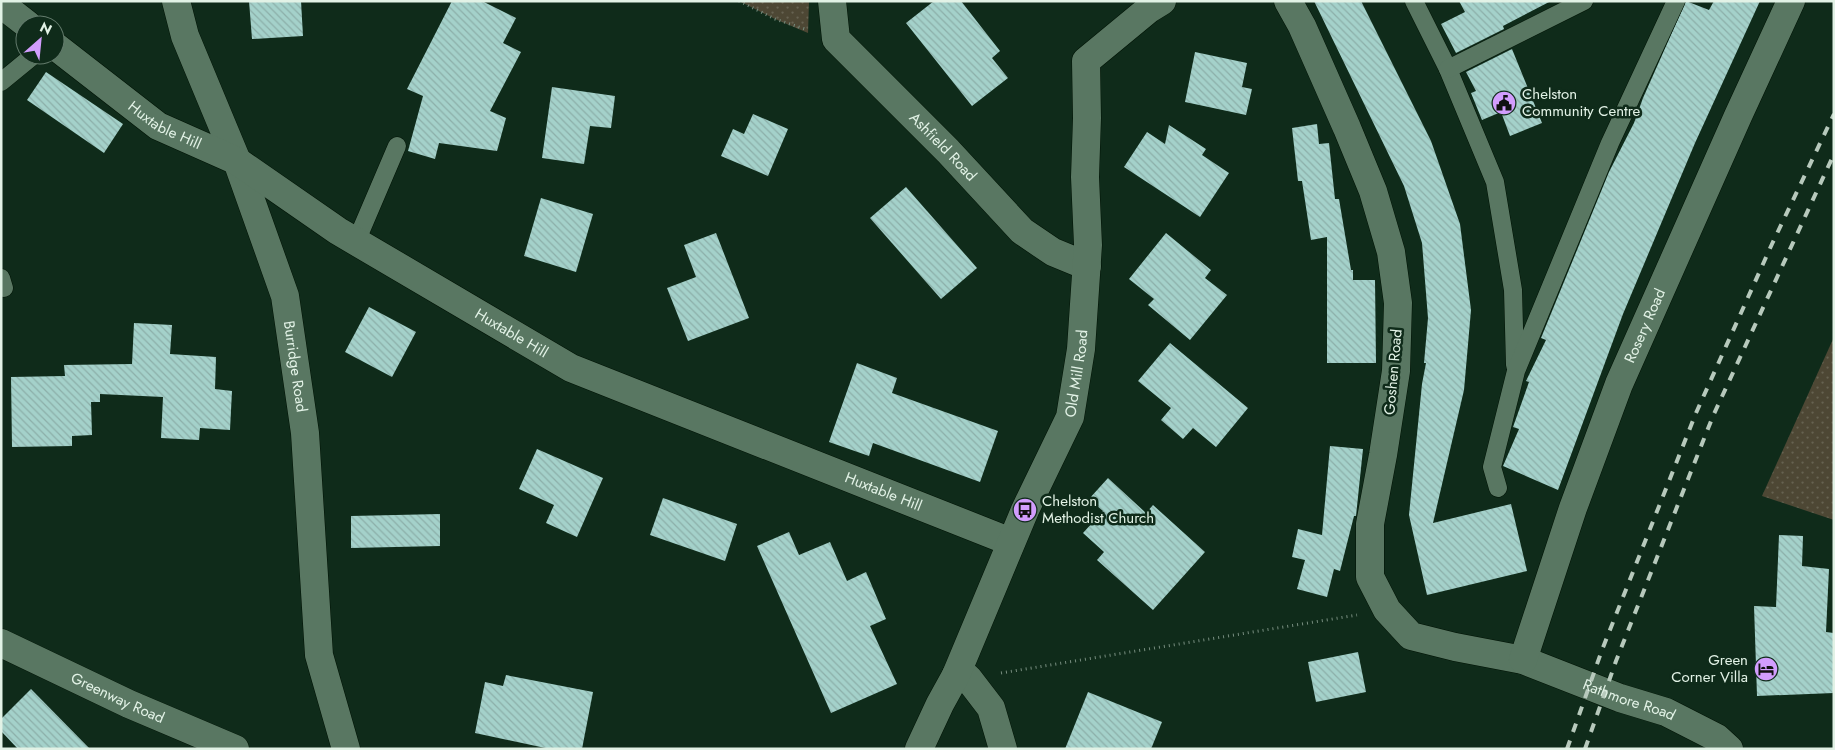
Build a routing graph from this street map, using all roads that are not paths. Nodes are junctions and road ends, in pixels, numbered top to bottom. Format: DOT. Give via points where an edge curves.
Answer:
graph roads {
  1 [pos="176,1"];
  2 [pos="832,1"];
  3 [pos="1162,1"];
  4 [pos="1288,1"];
  5 [pos="1414,1"];
  6 [pos="1584,1"];
  7 [pos="1676,1"];
  8 [pos="1791,1"];
  9 [pos="1,4"];
  10 [pos="15,15"];
  11 [pos="65,54"];
  12 [pos="22,65"];
  13 [pos="1448,69"];
  14 [pos="1,82"];
  15 [pos="397,146"];
  16 [pos="237,161"];
  17 [pos="356,242"];
  18 [pos="1087,266"];
  19 [pos="1516,371"];
  20 [pos="1498,488"];
  21 [pos="1011,542"];
  22 [pos="1,643"];
  23 [pos="1523,660"];
  24 [pos="962,676"];
  25 [pos="235,749"];
  26 [pos="346,749"];
  27 [pos="919,749"];
  28 [pos="1004,749"];
  29 [pos="1729,749"];
  1 -- 16 [label="street, Burridge Road" via="185,36"];
  2 -- 18 [label="street, Ashfield Road" via="836,39 948,151 1022,231 1053,252"];
  3 -- 18 [label="street, Old Mill Road" via="1086,61"];
  4 -- 23 [label="street, Goshen Road" via="1362,164 1391,252 1398,303 1396,371 1370,524 1370,577 1387,610 1411,636"];
  5 -- 13 [label="lane"];
  6 -- 13 [label="lane"];
  7 -- 19 [label="lane" via="1610,142"];
  8 -- 23 [label="street, Rosery Road" via="1619,384 1572,508"];
  9 -- 10 [label="street"];
  11 -- 16 [label="street, Huxtable Hill" via="158,126"];
  12 -- 14 [label="lane"];
  13 -- 19 [label="lane" via="1495,182 1513,290"];
  15 -- 17 [label="lane"];
  16 -- 17 [label="street, Huxtable Hill"];
  16 -- 26 [label="street, Burridge Road" via="286,296 305,433 320,655"];
  17 -- 21 [label="street, Huxtable Hill" via="572,368"];
  18 -- 21 [label="street, Old Mill Road" via="1081,349 1070,417"];
  19 -- 20 [label="lane" via="1492,467"];
  21 -- 24 [label="street, Old Mill Road"];
  22 -- 25 [label="street, Greenway Road" via="129,704"];
  23 -- 29 [label="street, Rathmore Road" via="1620,698 1666,712 1717,738"];
  24 -- 27 [label="street, Old Mill Road" via="940,704"];
  24 -- 28 [label="street" via="991,708"];
}
